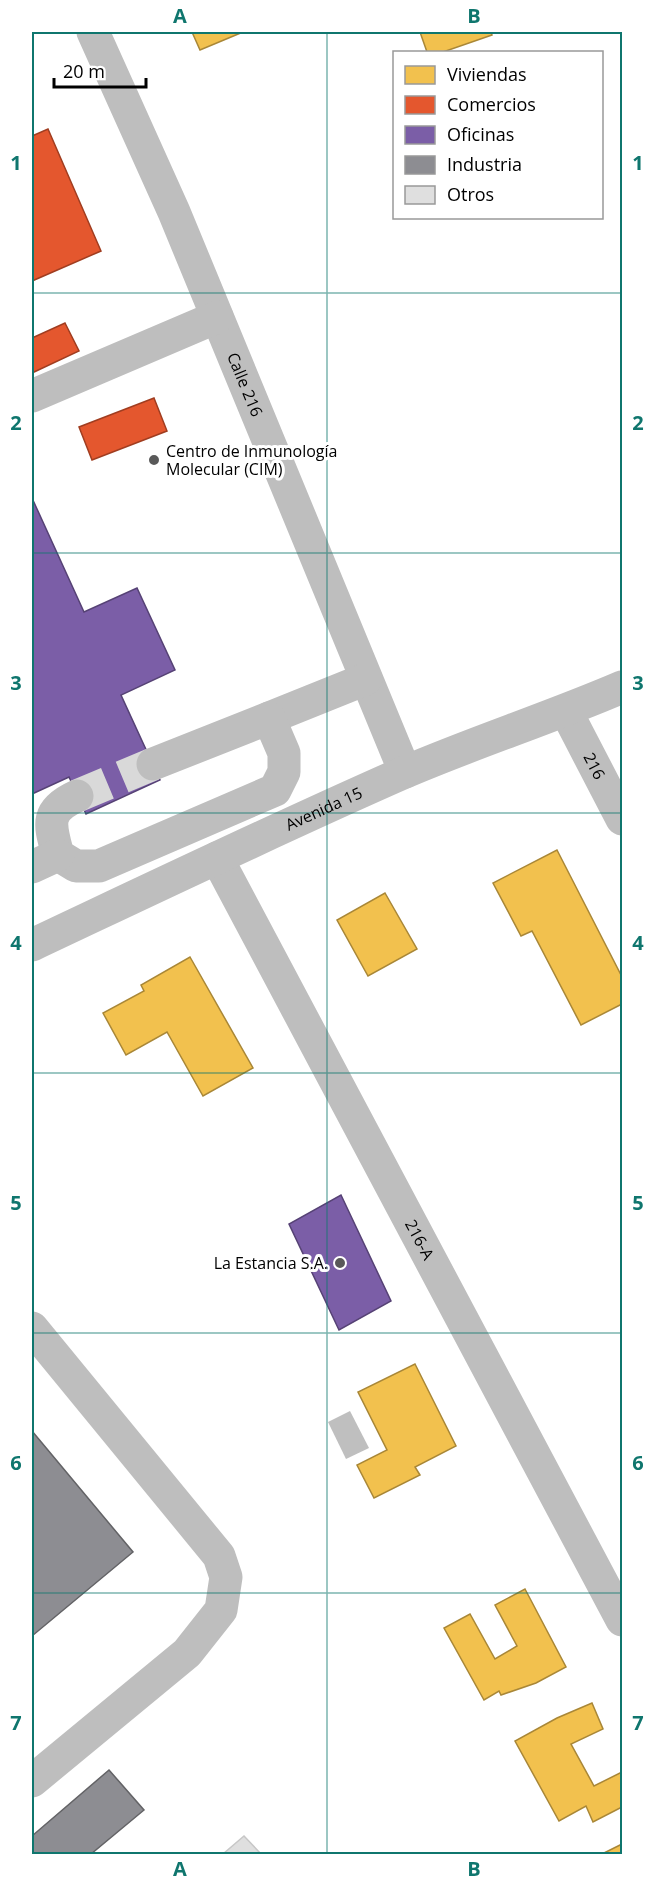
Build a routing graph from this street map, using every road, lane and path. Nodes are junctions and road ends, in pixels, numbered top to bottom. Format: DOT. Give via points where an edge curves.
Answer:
graph roads {
  1 [pos="93,32"];
  2 [pos="217,317"];
  3 [pos="32,396"];
  4 [pos="366,679"];
  5 [pos="622,687"];
  6 [pos="566,711"];
  7 [pos="269,718"];
  8 [pos="153,764"];
  9 [pos="405,772"];
  10 [pos="77,796"];
  11 [pos="622,819"];
  12 [pos="217,858"];
  13 [pos="45,861"];
  14 [pos="32,945"];
  15 [pos="32,1328"];
  16 [pos="622,1620"];
  17 [pos="32,1781"];
  1 -- 2 [label="street, Calle 216"];
  2 -- 3 [label="street"];
  2 -- 4 [label="street, Calle 216"];
  4 -- 7 [label="street"];
  4 -- 9 [label="street, Calle 216"];
  5 -- 6 [label="street, Avenida 15"];
  6 -- 9 [label="street, Avenida 15"];
  6 -- 11 [label="street, 216"];
  7 -- 8 [label="street"];
  7 -- 13 [label="street" via="284,753 284,772 275,790 99,866"];
  9 -- 12 [label="street, Avenida 15"];
  10 -- 13 [label="street" via="62,803 52,815"];
  12 -- 14 [label="street, Avenida 15"];
  12 -- 16 [label="street, 216-A"];
  15 -- 17 [label="street" via="219,1556 226,1577 221,1610 187,1653"];
}
